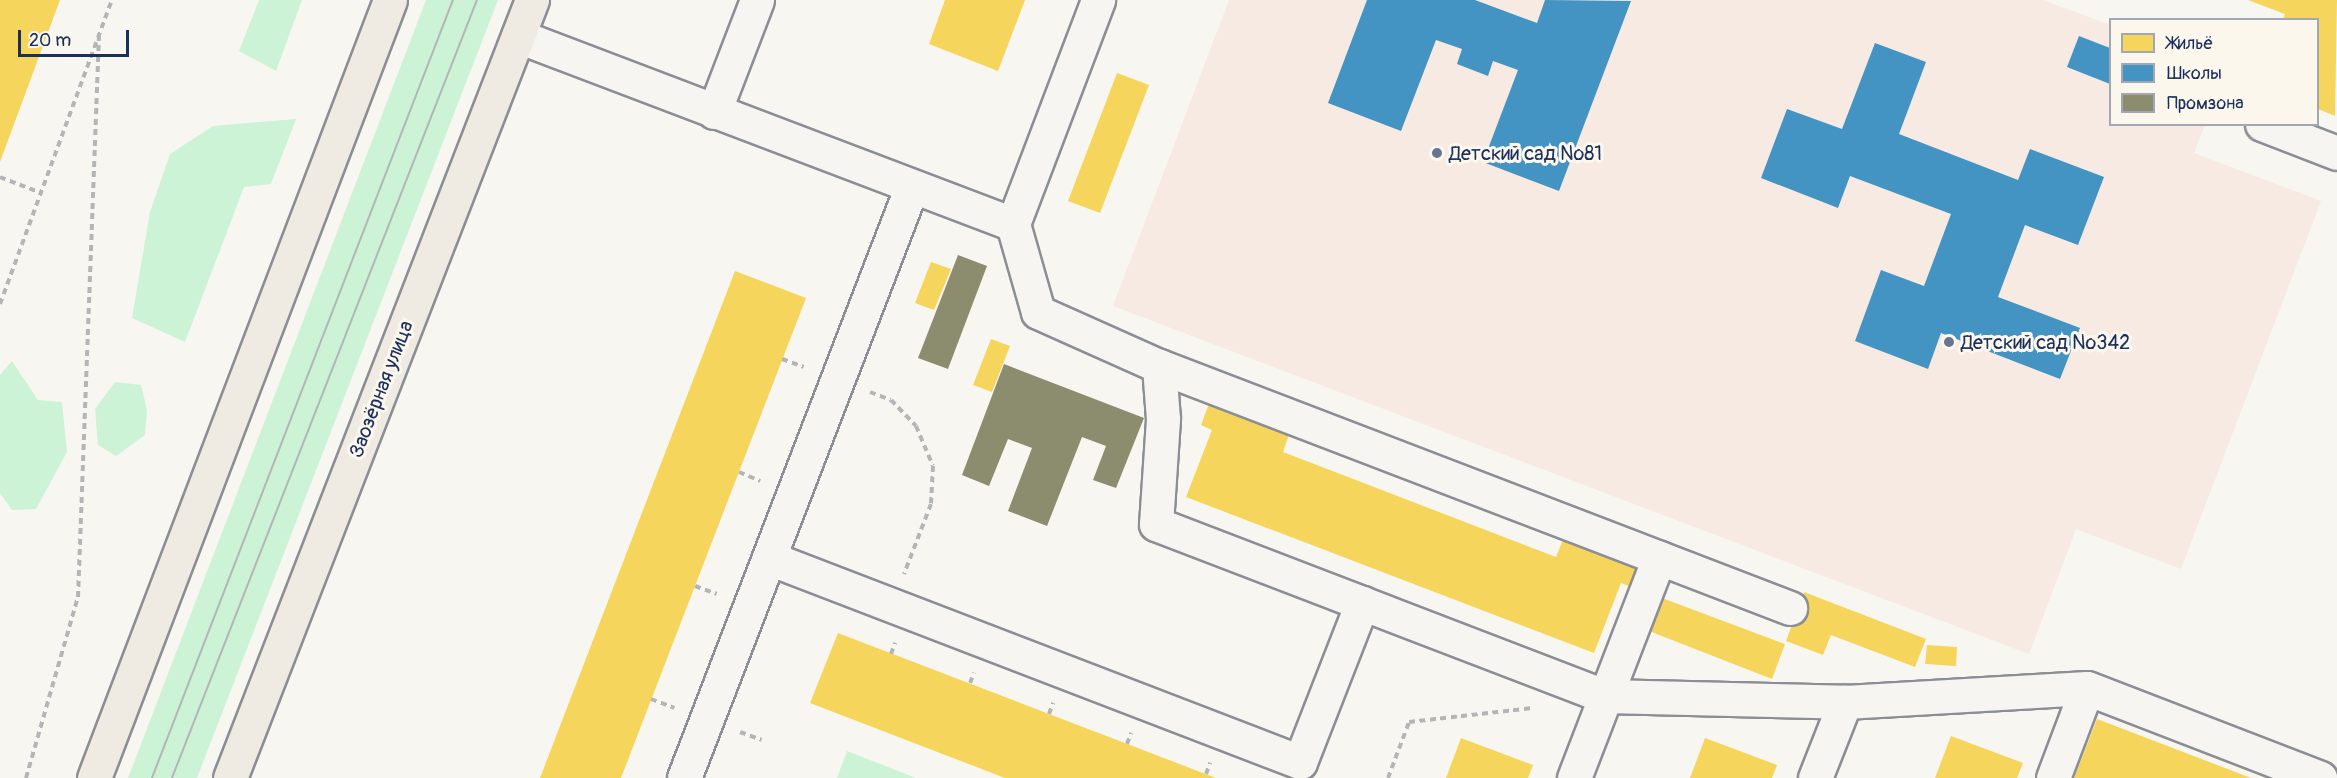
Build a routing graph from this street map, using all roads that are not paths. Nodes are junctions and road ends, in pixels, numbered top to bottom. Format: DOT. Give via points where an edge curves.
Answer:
graph roads {
  1 [pos="390,0"];
  2 [pos="532,0"];
  3 [pos="757,0"];
  4 [pos="1098,0"];
  5 [pos="518,36"];
  6 [pos="714,112"];
  7 [pos="2267,126"];
  8 [pos="2337,153"];
  9 [pos="912,186"];
  10 [pos="1013,224"];
  11 [pos="1159,366"];
  12 [pos="769,558"];
  13 [pos="1659,558"];
  14 [pos="1362,603"];
  15 [pos="1790,608"];
  16 [pos="2087,688"];
  17 [pos="1605,696"];
  18 [pos="1845,702"];
  19 [pos="94,778"];
  20 [pos="230,778"];
  21 [pos="684,778"];
  22 [pos="1574,778"];
  23 [pos="1815,778"];
  24 [pos="2053,778"];
  25 [pos="2320,778"];
  1 -- 19 [label="main road"];
  2 -- 5 [label="main road, Заозёрная улица"];
  3 -- 6 [label="lane"];
  4 -- 10 [label="lane"];
  5 -- 6 [label="lane"];
  5 -- 20 [label="main road, Заозёрная улица"];
  6 -- 9 [label="lane"];
  7 -- 8 [label="lane"];
  9 -- 10 [label="lane"];
  9 -- 12 [label="lane"];
  10 -- 11 [label="lane" via="1038,312"];
  11 -- 13 [label="lane"];
  11 -- 14 [label="lane" via="1163,419 1156,524"];
  12 -- 14 [label="lane" via="1300,762"];
  12 -- 21 [label="lane"];
  13 -- 15 [label="lane"];
  13 -- 17 [label="lane"];
  14 -- 17 [label="lane"];
  16 -- 18 [label="lane"];
  16 -- 24 [label="lane"];
  16 -- 25 [label="lane"];
  17 -- 18 [label="lane"];
  17 -- 22 [label="lane"];
  18 -- 23 [label="lane"];
}
